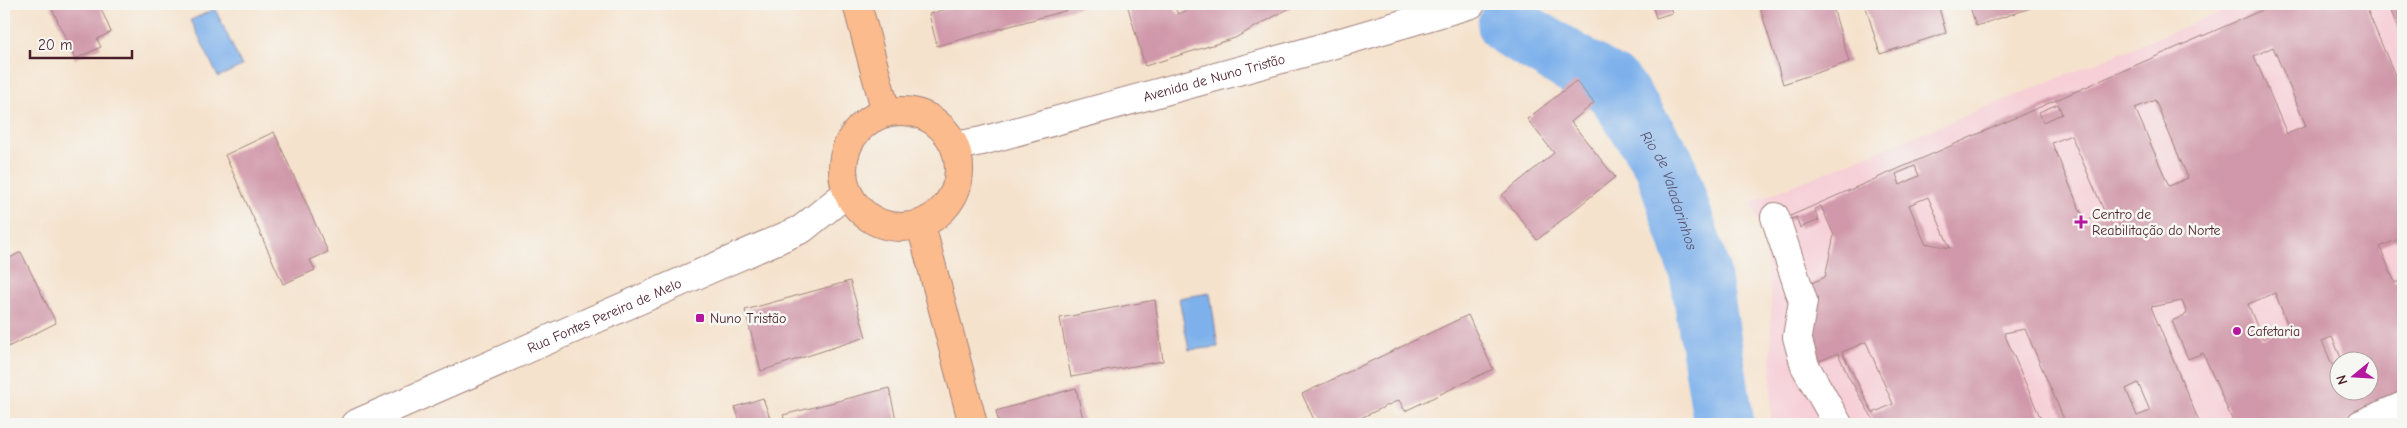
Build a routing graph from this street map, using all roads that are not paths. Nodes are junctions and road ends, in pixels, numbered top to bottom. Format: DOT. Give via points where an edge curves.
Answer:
graph roads {
  1 [pos="857,4"];
  2 [pos="1471,4"];
  3 [pos="886,112"];
  4 [pos="955,146"];
  5 [pos="847,193"];
  6 [pos="1775,218"];
  7 [pos="921,225"];
  8 [pos="2403,406"];
  9 [pos="355,424"];
  10 [pos="973,424"];
  11 [pos="1838,424"];
  12 [pos="2361,424"];
  1 -- 3 [label="main road"];
  2 -- 4 [label="street, Avenida de Nuno Tristão" via="1288,58"];
  3 -- 4 [label="main road" via="902,110 934,120"];
  3 -- 5 [label="main road" via="868,120 850,141 843,174"];
  4 -- 7 [label="main road" via="959,164 958,184 950,201"];
  5 -- 7 [label="main road" via="857,208 886,226 904,228"];
  5 -- 9 [label="street, Rua Fontes Pereira de Melo" via="802,229"];
  6 -- 11 [label="street" via="1803,302 1797,338 1805,366"];
  7 -- 10 [label="main road"];
  8 -- 12 [label="street"];
}
